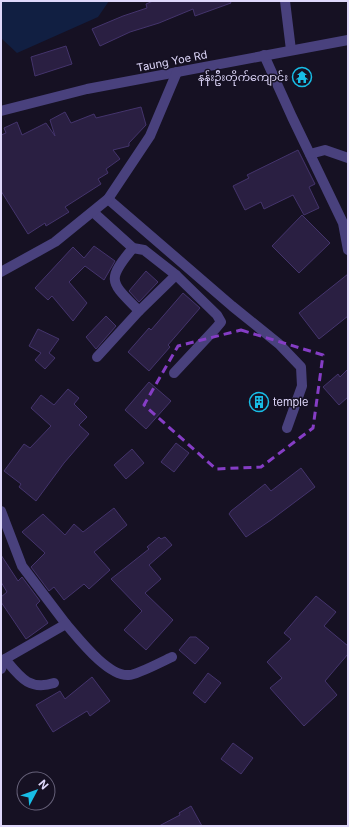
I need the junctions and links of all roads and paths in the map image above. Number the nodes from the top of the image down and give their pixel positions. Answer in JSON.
{"nodes":[{"id":1,"x":285,"y":1,"type":"edge"},
{"id":2,"x":348,"y":40,"type":"edge"},
{"id":3,"x":291,"y":50,"type":"junction"},
{"id":4,"x":264,"y":56,"type":"junction"},
{"id":5,"x":177,"y":72,"type":"junction"},
{"id":6,"x":1,"y":111,"type":"edge"},
{"id":7,"x":310,"y":154,"type":"junction"},
{"id":8,"x":348,"y":158,"type":"edge"},
{"id":9,"x":108,"y":199,"type":"junction"},
{"id":10,"x":93,"y":212,"type":"junction"},
{"id":11,"x":346,"y":223,"type":"edge"},
{"id":12,"x":132,"y":248,"type":"junction"},
{"id":13,"x":348,"y":250,"type":"edge"},
{"id":14,"x":1,"y":272,"type":"edge"},
{"id":15,"x":176,"y":275,"type":"junction"},
{"id":16,"x":139,"y":311,"type":"junction"},
{"id":17,"x":97,"y":357,"type":"dead end"},
{"id":18,"x":174,"y":373,"type":"dead end"},
{"id":19,"x":287,"y":428,"type":"dead end"},
{"id":20,"x":1,"y":511,"type":"edge"},
{"id":21,"x":66,"y":624,"type":"junction"},
{"id":22,"x":172,"y":657,"type":"dead end"},
{"id":23,"x":5,"y":659,"type":"junction"},
{"id":24,"x":1,"y":670,"type":"edge"},
{"id":25,"x":54,"y":684,"type":"dead end"}],
"edges":[{"from":1,"to":3,"type":"street"},
{"from":2,"to":3,"type":"street","name":"Taung Yoe Rd"},
{"from":3,"to":4,"type":"street","name":"Taung Yoe Rd"},
{"from":4,"to":5,"type":"street","name":"Taung Yoe Rd"},
{"from":4,"to":7,"type":"street"},
{"from":5,"to":6,"type":"street","name":"Taung Yoe Rd"},
{"from":5,"to":9,"type":"street"},
{"from":7,"to":8,"type":"street"},
{"from":7,"to":11,"type":"street"},
{"from":9,"to":10,"type":"street"},
{"from":9,"to":19,"type":"street"},
{"from":10,"to":12,"type":"street"},
{"from":10,"to":14,"type":"street"},
{"from":11,"to":13,"type":"street"},
{"from":12,"to":15,"type":"street"},
{"from":12,"to":16,"type":"street"},
{"from":15,"to":16,"type":"street"},
{"from":15,"to":18,"type":"street"},
{"from":16,"to":17,"type":"street"},
{"from":20,"to":21,"type":"street"},
{"from":21,"to":22,"type":"street"},
{"from":21,"to":23,"type":"street"},
{"from":23,"to":24,"type":"street"},
{"from":23,"to":25,"type":"street"}]}
